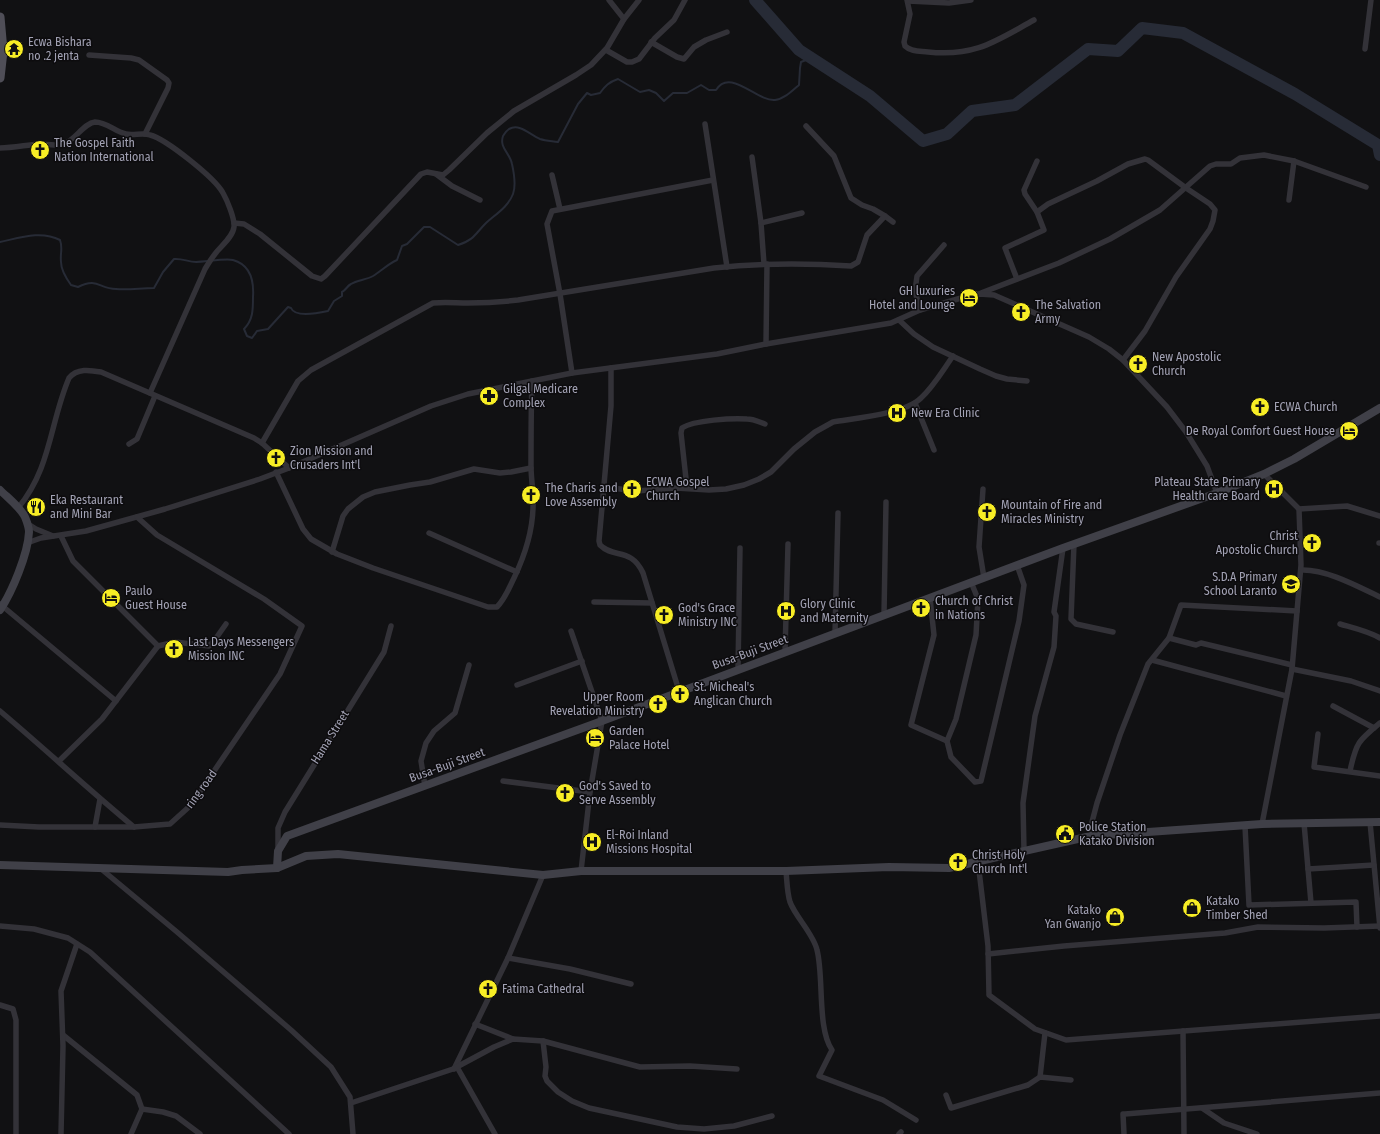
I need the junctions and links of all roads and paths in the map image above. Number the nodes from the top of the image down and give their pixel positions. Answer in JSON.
{"nodes":[{"id":1,"x":609,"y":0,"type":"edge"},
{"id":2,"x":639,"y":0,"type":"edge"},
{"id":3,"x":685,"y":0,"type":"edge"},
{"id":4,"x":971,"y":0,"type":"edge"},
{"id":5,"x":1371,"y":0,"type":"edge"},
{"id":6,"x":907,"y":1,"type":"edge"},
{"id":7,"x":0,"y":17,"type":"edge"},
{"id":8,"x":624,"y":19,"type":"junction"},
{"id":9,"x":1034,"y":20,"type":"dead end"},
{"id":10,"x":727,"y":32,"type":"dead end"},
{"id":11,"x":652,"y":42,"type":"junction"},
{"id":12,"x":1364,"y":49,"type":"dead end"},
{"id":13,"x":606,"y":50,"type":"junction"},
{"id":14,"x":89,"y":55,"type":"dead end"},
{"id":15,"x":0,"y":78,"type":"edge"},
{"id":16,"x":704,"y":124,"type":"dead end"},
{"id":17,"x":806,"y":126,"type":"dead end"},
{"id":18,"x":144,"y":134,"type":"junction"},
{"id":19,"x":0,"y":148,"type":"edge"},
{"id":20,"x":752,"y":157,"type":"dead end"},
{"id":21,"x":1037,"y":161,"type":"dead end"},
{"id":22,"x":1294,"y":161,"type":"junction"},
{"id":23,"x":436,"y":174,"type":"junction"},
{"id":24,"x":552,"y":175,"type":"dead end"},
{"id":25,"x":712,"y":180,"type":"junction"},
{"id":26,"x":1186,"y":188,"type":"junction"},
{"id":27,"x":1366,"y":188,"type":"dead end"},
{"id":28,"x":480,"y":200,"type":"dead end"},
{"id":29,"x":1289,"y":200,"type":"dead end"},
{"id":30,"x":560,"y":209,"type":"junction"},
{"id":31,"x":1038,"y":212,"type":"junction"},
{"id":32,"x":802,"y":214,"type":"dead end"},
{"id":33,"x":884,"y":216,"type":"junction"},
{"id":34,"x":894,"y":222,"type":"dead end"},
{"id":35,"x":234,"y":223,"type":"junction"},
{"id":36,"x":761,"y":223,"type":"junction"},
{"id":37,"x":944,"y":246,"type":"dead end"},
{"id":38,"x":765,"y":264,"type":"junction"},
{"id":39,"x":727,"y":267,"type":"junction"},
{"id":40,"x":1017,"y":279,"type":"junction"},
{"id":41,"x":560,"y":294,"type":"junction"},
{"id":42,"x":979,"y":294,"type":"junction"},
{"id":43,"x":920,"y":310,"type":"junction"},
{"id":44,"x":899,"y":320,"type":"junction"},
{"id":45,"x":766,"y":344,"type":"junction"},
{"id":46,"x":953,"y":356,"type":"junction"},
{"id":47,"x":1123,"y":360,"type":"junction"},
{"id":48,"x":611,"y":368,"type":"junction"},
{"id":49,"x":572,"y":373,"type":"junction"},
{"id":50,"x":532,"y":381,"type":"junction"},
{"id":51,"x":1027,"y":381,"type":"dead end"},
{"id":52,"x":152,"y":394,"type":"junction"},
{"id":53,"x":915,"y":403,"type":"junction"},
{"id":54,"x":1380,"y":408,"type":"edge"},
{"id":55,"x":765,"y":424,"type":"dead end"},
{"id":56,"x":262,"y":443,"type":"junction"},
{"id":57,"x":129,"y":444,"type":"dead end"},
{"id":58,"x":934,"y":450,"type":"dead end"},
{"id":59,"x":289,"y":468,"type":"junction"},
{"id":60,"x":530,"y":468,"type":"junction"},
{"id":61,"x":276,"y":472,"type":"junction"},
{"id":62,"x":1264,"y":474,"type":"junction"},
{"id":63,"x":604,"y":487,"type":"junction"},
{"id":64,"x":687,"y":488,"type":"junction"},
{"id":65,"x":983,"y":489,"type":"dead end"},
{"id":66,"x":0,"y":490,"type":"edge"},
{"id":67,"x":1217,"y":493,"type":"junction"},
{"id":68,"x":886,"y":502,"type":"dead end"},
{"id":69,"x":18,"y":508,"type":"junction"},
{"id":70,"x":1299,"y":509,"type":"junction"},
{"id":71,"x":838,"y":513,"type":"dead end"},
{"id":72,"x":1380,"y":516,"type":"edge"},
{"id":73,"x":136,"y":517,"type":"junction"},
{"id":74,"x":28,"y":524,"type":"junction"},
{"id":75,"x":429,"y":534,"type":"dead end"},
{"id":76,"x":58,"y":536,"type":"junction"},
{"id":77,"x":27,"y":543,"type":"junction"},
{"id":78,"x":788,"y":544,"type":"dead end"},
{"id":79,"x":1074,"y":544,"type":"junction"},
{"id":80,"x":740,"y":548,"type":"dead end"},
{"id":81,"x":1063,"y":548,"type":"junction"},
{"id":82,"x":332,"y":552,"type":"junction"},
{"id":83,"x":1017,"y":565,"type":"junction"},
{"id":84,"x":1300,"y":570,"type":"junction"},
{"id":85,"x":517,"y":572,"type":"junction"},
{"id":86,"x":984,"y":578,"type":"junction"},
{"id":87,"x":971,"y":582,"type":"junction"},
{"id":88,"x":1380,"y":597,"type":"edge"},
{"id":89,"x":930,"y":598,"type":"junction"},
{"id":90,"x":594,"y":602,"type":"dead end"},
{"id":91,"x":652,"y":603,"type":"junction"},
{"id":92,"x":1,"y":607,"type":"edge"},
{"id":93,"x":1297,"y":611,"type":"junction"},
{"id":94,"x":884,"y":615,"type":"junction"},
{"id":95,"x":226,"y":624,"type":"dead end"},
{"id":96,"x":1340,"y":624,"type":"dead end"},
{"id":97,"x":391,"y":626,"type":"dead end"},
{"id":98,"x":572,"y":631,"type":"dead end"},
{"id":99,"x":1113,"y":632,"type":"dead end"},
{"id":100,"x":835,"y":633,"type":"junction"},
{"id":101,"x":1169,"y":638,"type":"junction"},
{"id":102,"x":1380,"y":638,"type":"edge"},
{"id":103,"x":158,"y":646,"type":"junction"},
{"id":104,"x":785,"y":652,"type":"junction"},
{"id":105,"x":1152,"y":660,"type":"junction"},
{"id":106,"x":582,"y":661,"type":"junction"},
{"id":107,"x":469,"y":665,"type":"dead end"},
{"id":108,"x":1292,"y":667,"type":"junction"},
{"id":109,"x":738,"y":669,"type":"junction"},
{"id":110,"x":517,"y":685,"type":"dead end"},
{"id":111,"x":679,"y":691,"type":"junction"},
{"id":112,"x":1380,"y":691,"type":"edge"},
{"id":113,"x":1286,"y":696,"type":"junction"},
{"id":114,"x":116,"y":701,"type":"junction"},
{"id":115,"x":1333,"y":706,"type":"dead end"},
{"id":116,"x":0,"y":711,"type":"edge"},
{"id":117,"x":602,"y":721,"type":"junction"},
{"id":118,"x":1380,"y":723,"type":"edge"},
{"id":119,"x":1374,"y":728,"type":"junction"},
{"id":120,"x":1318,"y":734,"type":"dead end"},
{"id":121,"x":948,"y":741,"type":"junction"},
{"id":122,"x":59,"y":761,"type":"junction"},
{"id":123,"x":1350,"y":771,"type":"junction"},
{"id":124,"x":1380,"y":776,"type":"edge"},
{"id":125,"x":503,"y":781,"type":"dead end"},
{"id":126,"x":426,"y":786,"type":"junction"},
{"id":127,"x":590,"y":792,"type":"junction"},
{"id":128,"x":100,"y":799,"type":"junction"},
{"id":129,"x":1370,"y":822,"type":"junction"},
{"id":130,"x":1380,"y":822,"type":"edge"},
{"id":131,"x":1304,"y":823,"type":"junction"},
{"id":132,"x":1262,"y":824,"type":"junction"},
{"id":133,"x":0,"y":825,"type":"edge"},
{"id":134,"x":1245,"y":826,"type":"junction"},
{"id":135,"x":95,"y":827,"type":"junction"},
{"id":136,"x":134,"y":827,"type":"junction"},
{"id":137,"x":1091,"y":836,"type":"junction"},
{"id":138,"x":278,"y":851,"type":"junction"},
{"id":139,"x":1024,"y":851,"type":"junction"},
{"id":140,"x":978,"y":862,"type":"junction"},
{"id":141,"x":0,"y":865,"type":"edge"},
{"id":142,"x":1374,"y":865,"type":"junction"},
{"id":143,"x":100,"y":868,"type":"junction"},
{"id":144,"x":277,"y":868,"type":"junction"},
{"id":145,"x":1308,"y":869,"type":"junction"},
{"id":146,"x":581,"y":871,"type":"junction"},
{"id":147,"x":786,"y":871,"type":"junction"},
{"id":148,"x":543,"y":875,"type":"junction"},
{"id":149,"x":1311,"y":903,"type":"junction"},
{"id":150,"x":0,"y":926,"type":"edge"},
{"id":151,"x":1357,"y":927,"type":"junction"},
{"id":152,"x":1380,"y":927,"type":"edge"},
{"id":153,"x":77,"y":944,"type":"junction"},
{"id":154,"x":988,"y":954,"type":"junction"},
{"id":155,"x":508,"y":958,"type":"junction"},
{"id":156,"x":631,"y":984,"type":"dead end"},
{"id":157,"x":0,"y":1005,"type":"edge"},
{"id":158,"x":1380,"y":1016,"type":"edge"},
{"id":159,"x":475,"y":1024,"type":"junction"},
{"id":160,"x":1183,"y":1031,"type":"junction"},
{"id":161,"x":1045,"y":1033,"type":"junction"},
{"id":162,"x":63,"y":1035,"type":"junction"},
{"id":163,"x":513,"y":1039,"type":"junction"},
{"id":164,"x":542,"y":1041,"type":"junction"},
{"id":165,"x":455,"y":1068,"type":"junction"},
{"id":166,"x":737,"y":1069,"type":"dead end"},
{"id":167,"x":1040,"y":1077,"type":"junction"},
{"id":168,"x":1071,"y":1080,"type":"dead end"},
{"id":169,"x":1380,"y":1093,"type":"edge"},
{"id":170,"x":946,"y":1095,"type":"dead end"},
{"id":171,"x":351,"y":1102,"type":"junction"},
{"id":172,"x":1202,"y":1108,"type":"junction"},
{"id":173,"x":142,"y":1109,"type":"junction"},
{"id":174,"x":1184,"y":1109,"type":"junction"},
{"id":175,"x":772,"y":1116,"type":"dead end"},
{"id":176,"x":916,"y":1120,"type":"dead end"},
{"id":177,"x":16,"y":1134,"type":"edge"},
{"id":178,"x":62,"y":1134,"type":"edge"},
{"id":179,"x":131,"y":1134,"type":"edge"},
{"id":180,"x":200,"y":1134,"type":"edge"},
{"id":181,"x":289,"y":1134,"type":"edge"},
{"id":182,"x":353,"y":1134,"type":"edge"},
{"id":183,"x":495,"y":1134,"type":"edge"},
{"id":184,"x":1124,"y":1134,"type":"edge"},
{"id":185,"x":1184,"y":1134,"type":"edge"},
{"id":186,"x":1256,"y":1134,"type":"edge"}],
"edges":[{"from":1,"to":8,"type":"street"},
{"from":2,"to":8,"type":"street"},
{"from":3,"to":11,"type":"street"},
{"from":4,"to":6,"type":"street"},
{"from":5,"to":12,"type":"street"},
{"from":6,"to":9,"type":"street"},
{"from":7,"to":15,"type":"main road"},
{"from":8,"to":13,"type":"street"},
{"from":10,"to":11,"type":"street"},
{"from":11,"to":13,"type":"street"},
{"from":13,"to":23,"type":"street"},
{"from":14,"to":18,"type":"street"},
{"from":16,"to":25,"type":"street"},
{"from":17,"to":33,"type":"street"},
{"from":18,"to":19,"type":"street"},
{"from":18,"to":35,"type":"street"},
{"from":20,"to":36,"type":"street"},
{"from":21,"to":31,"type":"street"},
{"from":22,"to":26,"type":"street"},
{"from":22,"to":27,"type":"street"},
{"from":22,"to":29,"type":"street"},
{"from":23,"to":28,"type":"street"},
{"from":23,"to":35,"type":"street"},
{"from":24,"to":30,"type":"street"},
{"from":25,"to":30,"type":"street"},
{"from":25,"to":39,"type":"street"},
{"from":26,"to":31,"type":"street"},
{"from":26,"to":40,"type":"street"},
{"from":26,"to":47,"type":"street"},
{"from":30,"to":41,"type":"street"},
{"from":31,"to":40,"type":"street"},
{"from":32,"to":36,"type":"street"},
{"from":33,"to":34,"type":"street"},
{"from":33,"to":38,"type":"street"},
{"from":35,"to":52,"type":"street"},
{"from":36,"to":38,"type":"street"},
{"from":37,"to":43,"type":"street"},
{"from":38,"to":39,"type":"street"},
{"from":38,"to":45,"type":"street"},
{"from":39,"to":41,"type":"street"},
{"from":40,"to":42,"type":"street"},
{"from":41,"to":49,"type":"street"},
{"from":41,"to":56,"type":"street"},
{"from":42,"to":43,"type":"street"},
{"from":42,"to":47,"type":"street"},
{"from":43,"to":44,"type":"street"},
{"from":44,"to":45,"type":"street"},
{"from":44,"to":46,"type":"street"},
{"from":45,"to":48,"type":"street"},
{"from":46,"to":51,"type":"street"},
{"from":46,"to":53,"type":"street"},
{"from":47,"to":67,"type":"street"},
{"from":48,"to":49,"type":"street"},
{"from":48,"to":63,"type":"street"},
{"from":49,"to":50,"type":"street"},
{"from":50,"to":59,"type":"street"},
{"from":50,"to":60,"type":"street"},
{"from":52,"to":56,"type":"street"},
{"from":52,"to":57,"type":"street"},
{"from":52,"to":69,"type":"street"},
{"from":53,"to":58,"type":"street"},
{"from":53,"to":64,"type":"street"},
{"from":54,"to":62,"type":"street","name":"Busa-Buji Street"},
{"from":55,"to":64,"type":"street"},
{"from":56,"to":59,"type":"street"},
{"from":59,"to":61,"type":"street"},
{"from":60,"to":82,"type":"street"},
{"from":60,"to":85,"type":"street"},
{"from":61,"to":73,"type":"street"},
{"from":61,"to":82,"type":"street"},
{"from":62,"to":67,"type":"street","name":"Busa-Buji Street"},
{"from":62,"to":70,"type":"street"},
{"from":63,"to":64,"type":"street"},
{"from":63,"to":91,"type":"street"},
{"from":65,"to":86,"type":"street"},
{"from":66,"to":69,"type":"street"},
{"from":67,"to":79,"type":"street","name":"Busa-Buji Street"},
{"from":68,"to":94,"type":"street"},
{"from":69,"to":74,"type":"street"},
{"from":70,"to":72,"type":"street"},
{"from":70,"to":84,"type":"street"},
{"from":71,"to":100,"type":"street"},
{"from":73,"to":76,"type":"street"},
{"from":73,"to":136,"type":"street","name":"ring road"},
{"from":74,"to":76,"type":"street"},
{"from":74,"to":77,"type":"street"},
{"from":75,"to":85,"type":"street"},
{"from":76,"to":77,"type":"street"},
{"from":76,"to":103,"type":"street"},
{"from":77,"to":92,"type":"street"},
{"from":78,"to":104,"type":"street"},
{"from":79,"to":81,"type":"street","name":"Busa-Buji Street"},
{"from":79,"to":99,"type":"street"},
{"from":80,"to":109,"type":"street"},
{"from":81,"to":83,"type":"street","name":"Busa-Buji Street"},
{"from":81,"to":139,"type":"street"},
{"from":82,"to":85,"type":"street"},
{"from":83,"to":86,"type":"street","name":"Busa-Buji Street"},
{"from":83,"to":121,"type":"street"},
{"from":84,"to":88,"type":"street"},
{"from":84,"to":93,"type":"street"},
{"from":86,"to":87,"type":"street","name":"Busa-Buji Street"},
{"from":87,"to":89,"type":"street","name":"Busa-Buji Street"},
{"from":87,"to":121,"type":"street"},
{"from":89,"to":94,"type":"street","name":"Busa-Buji Street"},
{"from":89,"to":121,"type":"street"},
{"from":90,"to":91,"type":"street"},
{"from":91,"to":111,"type":"street"},
{"from":92,"to":114,"type":"street"},
{"from":93,"to":101,"type":"street"},
{"from":93,"to":108,"type":"street"},
{"from":94,"to":100,"type":"street","name":"Busa-Buji Street"},
{"from":95,"to":103,"type":"street"},
{"from":96,"to":102,"type":"street"},
{"from":97,"to":138,"type":"street","name":"Hama Street"},
{"from":98,"to":106,"type":"street"},
{"from":100,"to":104,"type":"street","name":"Busa-Buji Street"},
{"from":101,"to":105,"type":"street"},
{"from":101,"to":108,"type":"street"},
{"from":103,"to":114,"type":"street"},
{"from":104,"to":109,"type":"street","name":"Busa-Buji Street"},
{"from":105,"to":113,"type":"street"},
{"from":105,"to":137,"type":"street"},
{"from":106,"to":110,"type":"street"},
{"from":106,"to":117,"type":"street"},
{"from":107,"to":126,"type":"street"},
{"from":108,"to":112,"type":"street"},
{"from":108,"to":113,"type":"street"},
{"from":109,"to":111,"type":"street","name":"Busa-Buji Street"},
{"from":111,"to":117,"type":"street","name":"Busa-Buji Street"},
{"from":113,"to":132,"type":"street"},
{"from":114,"to":122,"type":"street"},
{"from":115,"to":119,"type":"street"},
{"from":116,"to":122,"type":"street"},
{"from":117,"to":126,"type":"street","name":"Busa-Buji Street"},
{"from":117,"to":127,"type":"street"},
{"from":118,"to":119,"type":"street"},
{"from":119,"to":123,"type":"street"},
{"from":120,"to":123,"type":"street"},
{"from":122,"to":128,"type":"street"},
{"from":123,"to":124,"type":"street"},
{"from":125,"to":127,"type":"street"},
{"from":126,"to":138,"type":"street","name":"Busa-Buji Street"},
{"from":127,"to":146,"type":"street"},
{"from":128,"to":135,"type":"street"},
{"from":128,"to":136,"type":"street"},
{"from":129,"to":130,"type":"street"},
{"from":129,"to":131,"type":"street"},
{"from":129,"to":142,"type":"street"},
{"from":131,"to":132,"type":"street"},
{"from":131,"to":145,"type":"street"},
{"from":132,"to":134,"type":"street"},
{"from":133,"to":135,"type":"street","name":"ring road"},
{"from":134,"to":137,"type":"street"},
{"from":134,"to":149,"type":"street"},
{"from":135,"to":136,"type":"street","name":"ring road"},
{"from":137,"to":139,"type":"street"},
{"from":138,"to":144,"type":"street"},
{"from":139,"to":140,"type":"street"},
{"from":140,"to":147,"type":"street"},
{"from":140,"to":154,"type":"street"},
{"from":141,"to":143,"type":"street"},
{"from":142,"to":145,"type":"street"},
{"from":142,"to":152,"type":"street"},
{"from":143,"to":144,"type":"street"},
{"from":143,"to":171,"type":"street"},
{"from":144,"to":148,"type":"street"},
{"from":145,"to":149,"type":"street"},
{"from":146,"to":147,"type":"street"},
{"from":146,"to":148,"type":"street"},
{"from":147,"to":176,"type":"street"},
{"from":148,"to":155,"type":"street"},
{"from":149,"to":151,"type":"street"},
{"from":150,"to":153,"type":"street"},
{"from":151,"to":152,"type":"street"},
{"from":151,"to":154,"type":"street"},
{"from":153,"to":162,"type":"street"},
{"from":153,"to":181,"type":"street"},
{"from":154,"to":161,"type":"street"},
{"from":155,"to":156,"type":"street"},
{"from":155,"to":159,"type":"street"},
{"from":157,"to":177,"type":"street"},
{"from":158,"to":160,"type":"street"},
{"from":159,"to":163,"type":"street"},
{"from":159,"to":165,"type":"street"},
{"from":160,"to":161,"type":"street"},
{"from":160,"to":174,"type":"street"},
{"from":161,"to":167,"type":"street"},
{"from":162,"to":173,"type":"street"},
{"from":162,"to":178,"type":"street"},
{"from":163,"to":164,"type":"street"},
{"from":163,"to":165,"type":"street"},
{"from":164,"to":166,"type":"street"},
{"from":164,"to":175,"type":"street"},
{"from":165,"to":171,"type":"street"},
{"from":165,"to":183,"type":"street"},
{"from":167,"to":168,"type":"street"},
{"from":167,"to":170,"type":"street"},
{"from":169,"to":172,"type":"street"},
{"from":171,"to":182,"type":"street"},
{"from":172,"to":174,"type":"street"},
{"from":172,"to":186,"type":"street"},
{"from":173,"to":179,"type":"street"},
{"from":173,"to":180,"type":"street"},
{"from":174,"to":184,"type":"street"},
{"from":174,"to":185,"type":"street"}]}
